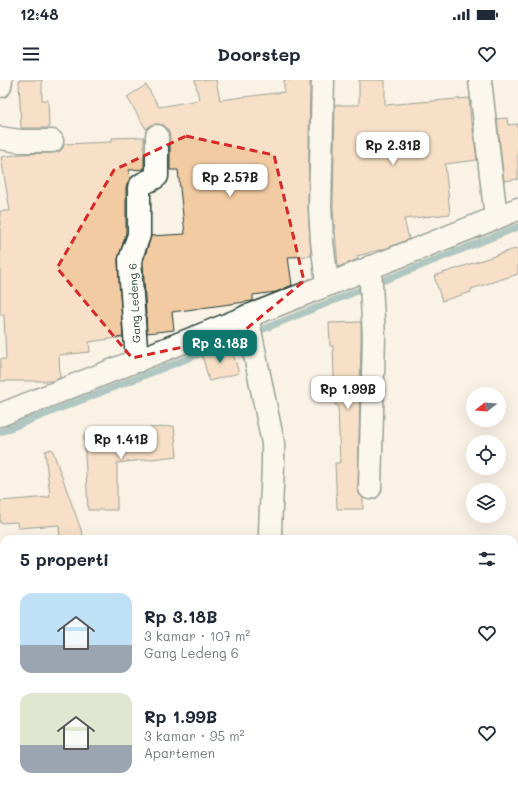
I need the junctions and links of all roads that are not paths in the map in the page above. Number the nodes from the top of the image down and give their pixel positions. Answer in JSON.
{"nodes":[{"id":1,"x":1,"y":80,"type":"edge"},
{"id":2,"x":323,"y":80,"type":"edge"},
{"id":3,"x":480,"y":80,"type":"edge"},
{"id":4,"x":0,"y":86,"type":"edge"},
{"id":5,"x":158,"y":136,"type":"dead end"},
{"id":6,"x":0,"y":138,"type":"edge"},
{"id":7,"x":52,"y":141,"type":"dead end"},
{"id":8,"x":518,"y":208,"type":"edge"},
{"id":9,"x":496,"y":218,"type":"junction"},
{"id":10,"x":370,"y":267,"type":"junction"},
{"id":11,"x":327,"y":284,"type":"junction"},
{"id":12,"x":247,"y":316,"type":"junction"},
{"id":13,"x":137,"y":361,"type":"junction"},
{"id":14,"x":0,"y":415,"type":"edge"},
{"id":15,"x":370,"y":488,"type":"dead end"},
{"id":16,"x":270,"y":535,"type":"edge"}],
"edges":[{"from":1,"to":4,"type":"street"},
{"from":2,"to":11,"type":"street"},
{"from":3,"to":9,"type":"street"},
{"from":5,"to":13,"type":"street","name":"Gang Ledeng 6"},
{"from":6,"to":7,"type":"street"},
{"from":8,"to":9,"type":"street"},
{"from":9,"to":10,"type":"street"},
{"from":10,"to":11,"type":"street"},
{"from":10,"to":15,"type":"street"},
{"from":11,"to":12,"type":"street"},
{"from":12,"to":13,"type":"street"},
{"from":12,"to":16,"type":"street"},
{"from":13,"to":14,"type":"street"}]}
